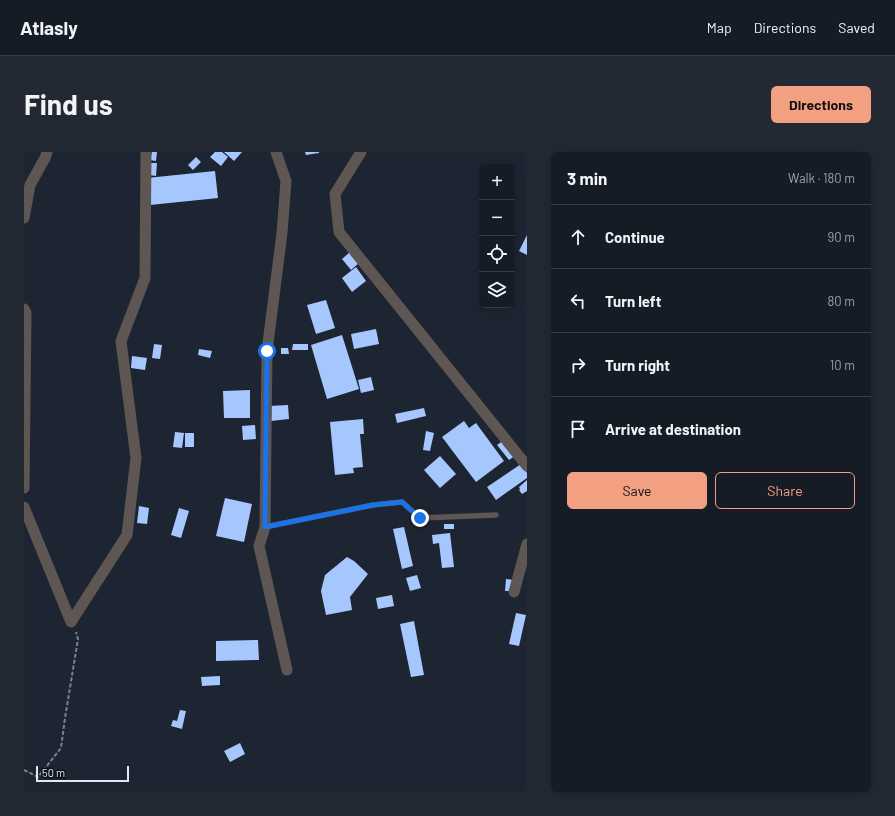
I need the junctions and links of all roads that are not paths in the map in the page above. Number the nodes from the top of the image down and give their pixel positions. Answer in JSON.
{"nodes":[{"id":1,"x":47,"y":152,"type":"edge"},
{"id":2,"x":146,"y":152,"type":"edge"},
{"id":3,"x":276,"y":152,"type":"edge"},
{"id":4,"x":361,"y":152,"type":"edge"},
{"id":5,"x":24,"y":218,"type":"edge"},
{"id":6,"x":24,"y":308,"type":"edge"},
{"id":7,"x":527,"y":466,"type":"edge"},
{"id":8,"x":24,"y":488,"type":"edge"},
{"id":9,"x":24,"y":507,"type":"edge"},
{"id":10,"x":496,"y":515,"type":"dead end"},
{"id":11,"x":265,"y":527,"type":"junction"},
{"id":12,"x":527,"y":544,"type":"edge"},
{"id":13,"x":514,"y":592,"type":"dead end"},
{"id":14,"x":287,"y":670,"type":"dead end"}],
"edges":[{"from":1,"to":5,"type":"street"},
{"from":2,"to":9,"type":"street"},
{"from":3,"to":11,"type":"street"},
{"from":4,"to":7,"type":"street"},
{"from":6,"to":8,"type":"street"},
{"from":10,"to":11,"type":"lane"},
{"from":11,"to":14,"type":"street"},
{"from":12,"to":13,"type":"street"}]}
